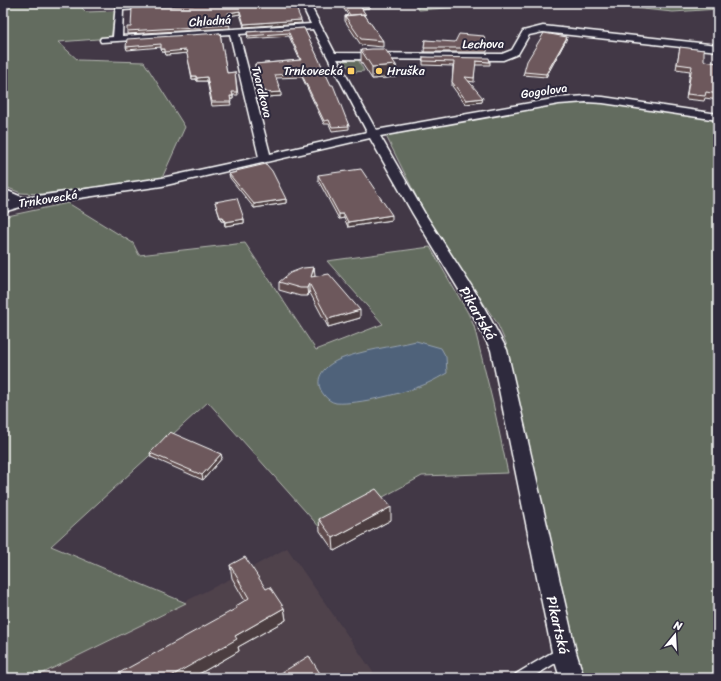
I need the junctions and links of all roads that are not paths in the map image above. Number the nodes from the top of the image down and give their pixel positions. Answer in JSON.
{"nodes":[{"id":1,"x":200,"y":3,"type":"edge"},
{"id":2,"x":305,"y":3,"type":"edge"},
{"id":3,"x":120,"y":6,"type":"edge"},
{"id":4,"x":317,"y":26,"type":"junction"},
{"id":5,"x":234,"y":32,"type":"junction"},
{"id":6,"x":117,"y":39,"type":"junction"},
{"id":7,"x":104,"y":40,"type":"dead end"},
{"id":8,"x":718,"y":48,"type":"edge"},
{"id":9,"x":331,"y":56,"type":"junction"},
{"id":10,"x":718,"y":117,"type":"edge"},
{"id":11,"x":374,"y":134,"type":"junction"},
{"id":12,"x":265,"y":159,"type":"junction"},
{"id":13,"x":3,"y":193,"type":"edge"},
{"id":14,"x":22,"y":202,"type":"junction"},
{"id":15,"x":3,"y":208,"type":"edge"},
{"id":16,"x":564,"y":652,"type":"junction"},
{"id":17,"x":520,"y":678,"type":"edge"},
{"id":18,"x":572,"y":678,"type":"edge"}],
"edges":[{"from":1,"to":3,"type":"street"},
{"from":2,"to":4,"type":"street","name":"Pikartská"},
{"from":3,"to":6,"type":"street"},
{"from":4,"to":5,"type":"street","name":"Chladná"},
{"from":4,"to":9,"type":"street","name":"Pikartská"},
{"from":5,"to":6,"type":"street","name":"Chladná"},
{"from":5,"to":12,"type":"street","name":"Tvardkova"},
{"from":6,"to":7,"type":"street","name":"Chladná"},
{"from":8,"to":9,"type":"street","name":"Lechova"},
{"from":9,"to":11,"type":"street","name":"Pikartská"},
{"from":10,"to":11,"type":"street","name":"Gogolova"},
{"from":11,"to":12,"type":"street","name":"Trnkovecká"},
{"from":11,"to":16,"type":"street","name":"Pikartská"},
{"from":12,"to":14,"type":"street","name":"Trnkovecká"},
{"from":13,"to":14,"type":"street"},
{"from":14,"to":15,"type":"street","name":"Trnkovecká"},
{"from":16,"to":17,"type":"lane"},
{"from":16,"to":18,"type":"street","name":"Pikartská"}]}
